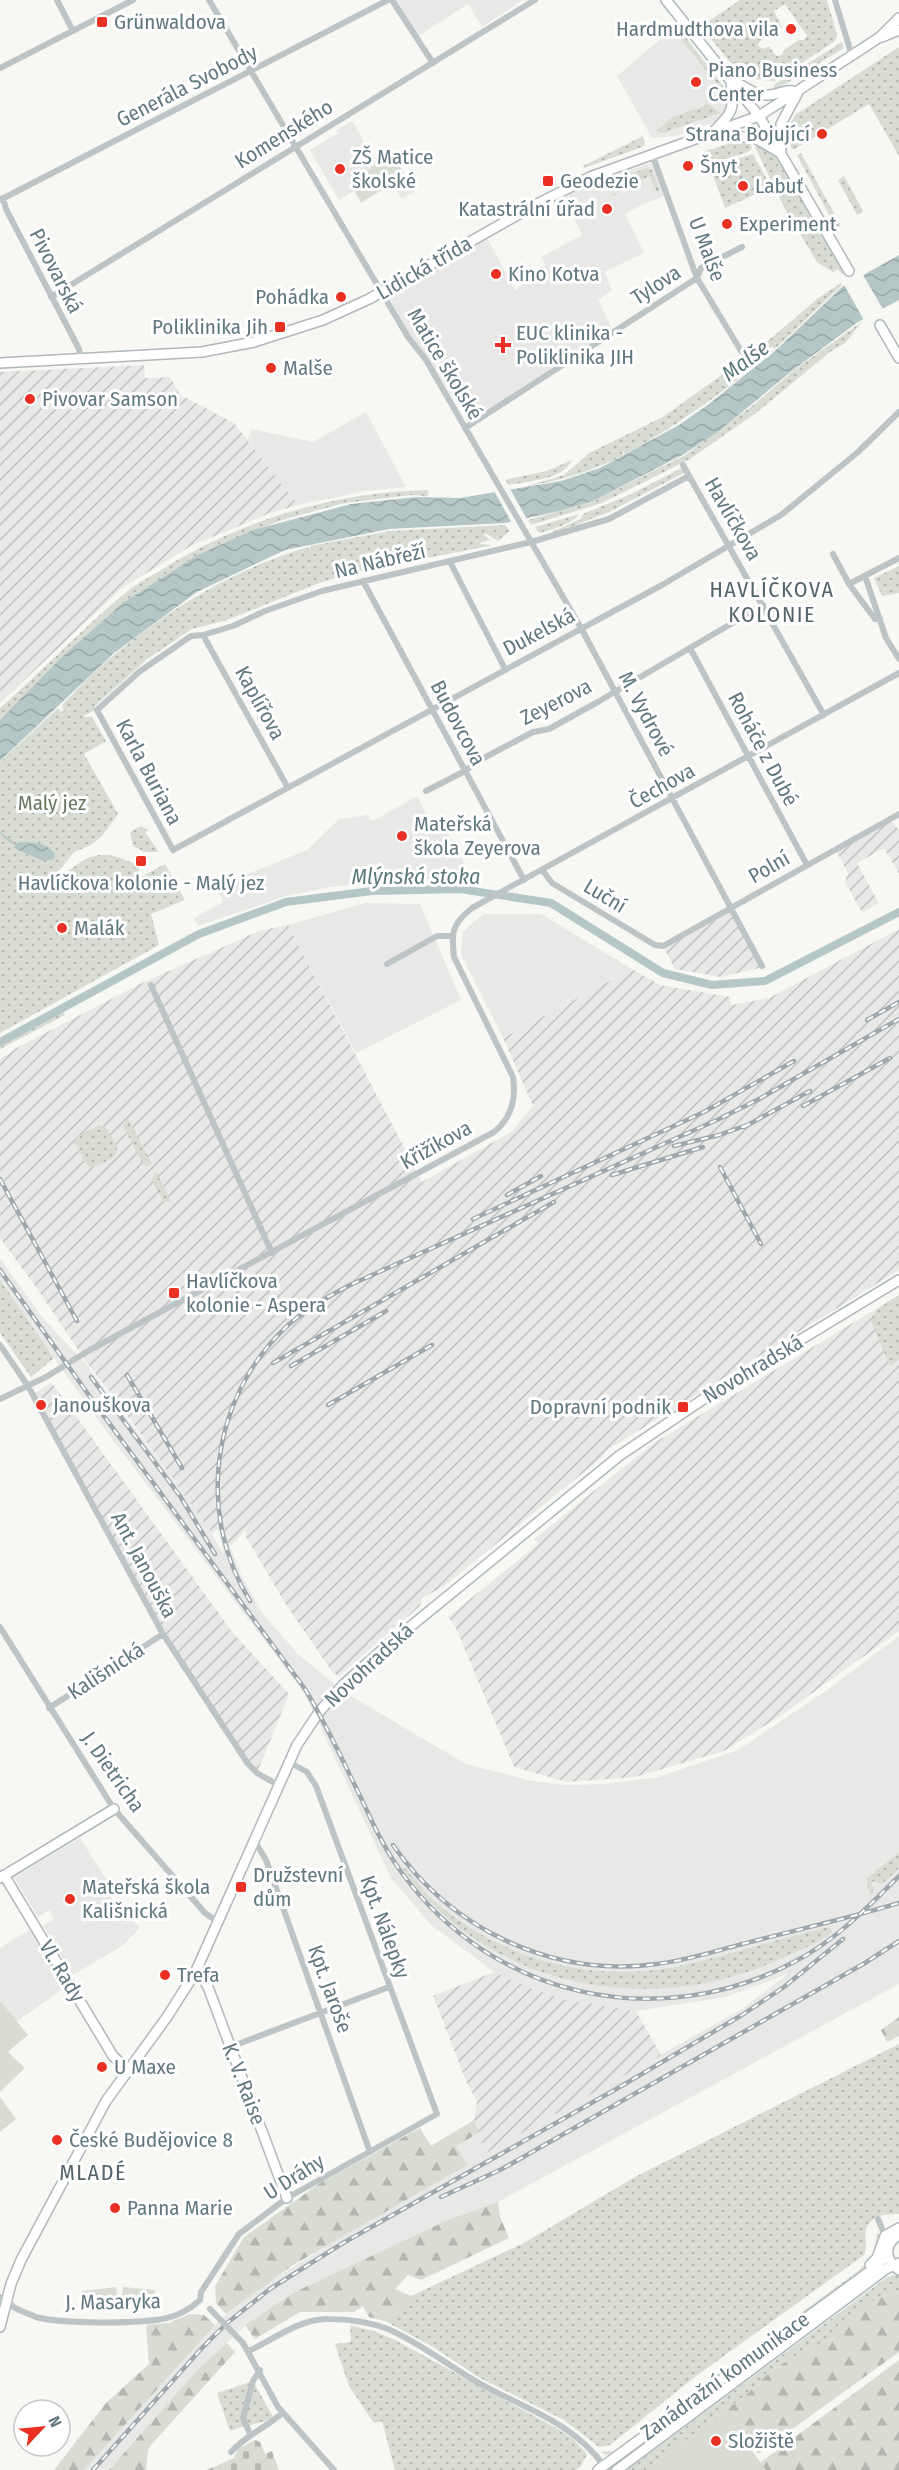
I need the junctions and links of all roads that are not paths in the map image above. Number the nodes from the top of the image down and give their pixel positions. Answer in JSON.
{"nodes":[{"id":1,"x":57,"y":0,"type":"edge"},
{"id":2,"x":133,"y":0,"type":"edge"},
{"id":3,"x":209,"y":0,"type":"edge"},
{"id":4,"x":390,"y":0,"type":"edge"},
{"id":5,"x":535,"y":0,"type":"edge"},
{"id":6,"x":666,"y":0,"type":"edge"},
{"id":7,"x":835,"y":0,"type":"edge"},
{"id":8,"x":899,"y":18,"type":"edge"},
{"id":9,"x":899,"y":30,"type":"edge"},
{"id":10,"x":73,"y":31,"type":"junction"},
{"id":11,"x":880,"y":37,"type":"junction"},
{"id":12,"x":852,"y":56,"type":"junction"},
{"id":13,"x":433,"y":63,"type":"junction"},
{"id":14,"x":0,"y":68,"type":"edge"},
{"id":15,"x":252,"y":70,"type":"junction"},
{"id":16,"x":731,"y":79,"type":"junction"},
{"id":17,"x":798,"y":92,"type":"junction"},
{"id":18,"x":759,"y":116,"type":"junction"},
{"id":19,"x":711,"y":134,"type":"junction"},
{"id":20,"x":296,"y":146,"type":"junction"},
{"id":21,"x":781,"y":153,"type":"junction"},
{"id":22,"x":652,"y":154,"type":"junction"},
{"id":23,"x":1,"y":199,"type":"edge"},
{"id":24,"x":742,"y":247,"type":"dead end"},
{"id":25,"x":849,"y":271,"type":"dead end"},
{"id":26,"x":697,"y":278,"type":"junction"},
{"id":27,"x":383,"y":291,"type":"junction"},
{"id":28,"x":51,"y":297,"type":"junction"},
{"id":29,"x":880,"y":325,"type":"dead end"},
{"id":30,"x":741,"y":351,"type":"dead end"},
{"id":31,"x":80,"y":358,"type":"junction"},
{"id":32,"x":899,"y":358,"type":"edge"},
{"id":33,"x":0,"y":363,"type":"edge"},
{"id":34,"x":899,"y":412,"type":"edge"},
{"id":35,"x":465,"y":428,"type":"junction"},
{"id":36,"x":683,"y":465,"type":"dead end"},
{"id":37,"x":689,"y":476,"type":"junction"},
{"id":38,"x":498,"y":484,"type":"joint"},
{"id":39,"x":531,"y":542,"type":"junction"},
{"id":40,"x":729,"y":546,"type":"junction"},
{"id":41,"x":833,"y":554,"type":"dead end"},
{"id":42,"x":899,"y":558,"type":"edge"},
{"id":43,"x":450,"y":562,"type":"junction"},
{"id":44,"x":865,"y":576,"type":"junction"},
{"id":45,"x":363,"y":581,"type":"junction"},
{"id":46,"x":849,"y":584,"type":"junction"},
{"id":47,"x":763,"y":605,"type":"junction"},
{"id":48,"x":879,"y":619,"type":"junction"},
{"id":49,"x":580,"y":628,"type":"junction"},
{"id":50,"x":203,"y":635,"type":"junction"},
{"id":51,"x":690,"y":648,"type":"junction"},
{"id":52,"x":899,"y":659,"type":"edge"},
{"id":53,"x":506,"y":669,"type":"junction"},
{"id":54,"x":899,"y":673,"type":"edge"},
{"id":55,"x":615,"y":690,"type":"junction"},
{"id":56,"x":432,"y":709,"type":"junction"},
{"id":57,"x":97,"y":710,"type":"joint"},
{"id":58,"x":824,"y":715,"type":"junction"},
{"id":59,"x":748,"y":758,"type":"junction"},
{"id":60,"x":465,"y":771,"type":"junction"},
{"id":61,"x":288,"y":788,"type":"junction"},
{"id":62,"x":426,"y":791,"type":"dead end"},
{"id":63,"x":672,"y":799,"type":"junction"},
{"id":64,"x":899,"y":814,"type":"edge"},
{"id":65,"x":173,"y":850,"type":"joint"},
{"id":66,"x":807,"y":865,"type":"junction"},
{"id":67,"x":543,"y":871,"type":"junction"},
{"id":68,"x":524,"y":880,"type":"junction"},
{"id":69,"x":731,"y":908,"type":"junction"},
{"id":70,"x":452,"y":936,"type":"junction"},
{"id":71,"x":655,"y":945,"type":"joint"},
{"id":72,"x":387,"y":964,"type":"dead end"},
{"id":73,"x":762,"y":966,"type":"dead end"},
{"id":74,"x":151,"y":984,"type":"dead end"},
{"id":75,"x":272,"y":1253,"type":"junction"},
{"id":76,"x":899,"y":1280,"type":"edge"},
{"id":77,"x":0,"y":1345,"type":"edge"},
{"id":78,"x":28,"y":1386,"type":"junction"},
{"id":79,"x":0,"y":1399,"type":"edge"},
{"id":80,"x":0,"y":1628,"type":"edge"},
{"id":81,"x":163,"y":1634,"type":"junction"},
{"id":82,"x":49,"y":1708,"type":"junction"},
{"id":83,"x":289,"y":1762,"type":"junction"},
{"id":84,"x":278,"y":1785,"type":"junction"},
{"id":85,"x":114,"y":1809,"type":"junction"},
{"id":86,"x":254,"y":1840,"type":"junction"},
{"id":87,"x":1,"y":1874,"type":"edge"},
{"id":88,"x":218,"y":1922,"type":"junction"},
{"id":89,"x":195,"y":1973,"type":"junction"},
{"id":90,"x":389,"y":1987,"type":"junction"},
{"id":91,"x":321,"y":2012,"type":"junction"},
{"id":92,"x":230,"y":2047,"type":"junction"},
{"id":93,"x":128,"y":2070,"type":"junction"},
{"id":94,"x":437,"y":2114,"type":"joint"},
{"id":95,"x":370,"y":2151,"type":"junction"},
{"id":96,"x":287,"y":2198,"type":"junction"},
{"id":97,"x":878,"y":2219,"type":"dead end"},
{"id":98,"x":882,"y":2225,"type":"junction"},
{"id":99,"x":899,"y":2228,"type":"edge"},
{"id":100,"x":899,"y":2235,"type":"edge"},
{"id":101,"x":885,"y":2236,"type":"junction"},
{"id":102,"x":887,"y":2250,"type":"junction"},
{"id":103,"x":897,"y":2267,"type":"edge"},
{"id":104,"x":853,"y":2281,"type":"junction"},
{"id":105,"x":3,"y":2298,"type":"edge"},
{"id":106,"x":200,"y":2300,"type":"junction"},
{"id":107,"x":0,"y":2327,"type":"edge"},
{"id":108,"x":249,"y":2351,"type":"junction"},
{"id":109,"x":260,"y":2370,"type":"junction"},
{"id":110,"x":282,"y":2413,"type":"junction"},
{"id":111,"x":250,"y":2434,"type":"junction"},
{"id":112,"x":231,"y":2452,"type":"dead end"},
{"id":113,"x":601,"y":2468,"type":"edge"},
{"id":114,"x":334,"y":2470,"type":"edge"},
{"id":115,"x":617,"y":2470,"type":"edge"}],
"edges":[{"from":1,"to":10,"type":"street"},
{"from":2,"to":10,"type":"street"},
{"from":3,"to":15,"type":"street","name":"Matice školské"},
{"from":4,"to":13,"type":"street"},
{"from":4,"to":15,"type":"street","name":"Generála Svobody"},
{"from":5,"to":13,"type":"street","name":"Komenského"},
{"from":6,"to":16,"type":"main road"},
{"from":7,"to":12,"type":"street"},
{"from":8,"to":11,"type":"main road","name":"Lidická třída"},
{"from":9,"to":11,"type":"main road","name":"Lidická třída"},
{"from":10,"to":14,"type":"street"},
{"from":11,"to":12,"type":"main road","name":"Lidická třída"},
{"from":12,"to":17,"type":"main road","name":"Lidická třída"},
{"from":13,"to":20,"type":"street","name":"Komenského"},
{"from":15,"to":20,"type":"street","name":"Matice školské"},
{"from":15,"to":23,"type":"street","name":"Generála Svobody"},
{"from":16,"to":17,"type":"main road"},
{"from":16,"to":18,"type":"main road"},
{"from":16,"to":19,"type":"main road"},
{"from":17,"to":18,"type":"main road","name":"Lidická třída"},
{"from":17,"to":21,"type":"main road"},
{"from":18,"to":19,"type":"main road","name":"Lidická třída"},
{"from":18,"to":21,"type":"main road"},
{"from":19,"to":21,"type":"main road"},
{"from":19,"to":22,"type":"main road","name":"Lidická třída"},
{"from":20,"to":27,"type":"street","name":"Matice školské"},
{"from":20,"to":28,"type":"street","name":"Komenského"},
{"from":21,"to":25,"type":"main road"},
{"from":22,"to":26,"type":"street","name":"U Malše"},
{"from":22,"to":27,"type":"main road","name":"Lidická třída"},
{"from":23,"to":28,"type":"street","name":"Pivovarská"},
{"from":24,"to":26,"type":"street","name":"Tylova"},
{"from":26,"to":30,"type":"street","name":"U Malše"},
{"from":26,"to":35,"type":"street","name":"Tylova"},
{"from":27,"to":31,"type":"main road","name":"Lidická třída"},
{"from":27,"to":35,"type":"street","name":"Matice školské"},
{"from":28,"to":31,"type":"street","name":"Pivovarská"},
{"from":29,"to":32,"type":"main road"},
{"from":31,"to":33,"type":"main road","name":"Lidická třída"},
{"from":34,"to":40,"type":"street","name":"Dukelská"},
{"from":35,"to":38,"type":"street","name":"Matice školské"},
{"from":36,"to":37,"type":"street","name":"Havlíčkova"},
{"from":37,"to":39,"type":"street","name":"Na Nábřeží"},
{"from":37,"to":40,"type":"street","name":"Havlíčkova"},
{"from":38,"to":39,"type":"street","name":"M. Vydrové"},
{"from":39,"to":43,"type":"street","name":"Na Nábřeží"},
{"from":39,"to":49,"type":"street","name":"M. Vydrové"},
{"from":40,"to":47,"type":"street","name":"Havlíčkova"},
{"from":40,"to":49,"type":"street","name":"Dukelská"},
{"from":41,"to":46,"type":"street"},
{"from":42,"to":44,"type":"street"},
{"from":43,"to":45,"type":"street","name":"Na Nábřeží"},
{"from":43,"to":53,"type":"street"},
{"from":44,"to":46,"type":"street"},
{"from":44,"to":48,"type":"street"},
{"from":45,"to":50,"type":"street","name":"Na Nábřeží"},
{"from":45,"to":56,"type":"street","name":"Budovcova"},
{"from":46,"to":48,"type":"street"},
{"from":47,"to":51,"type":"street","name":"Zeyerova"},
{"from":47,"to":58,"type":"street","name":"Havlíčkova"},
{"from":48,"to":52,"type":"street"},
{"from":49,"to":53,"type":"street","name":"Dukelská"},
{"from":49,"to":55,"type":"street","name":"M. Vydrové"},
{"from":50,"to":57,"type":"street","name":"Na Nábřeží"},
{"from":50,"to":61,"type":"street","name":"Kaplířova"},
{"from":51,"to":55,"type":"street","name":"Zeyerova"},
{"from":51,"to":59,"type":"street","name":"Roháče z Dubé"},
{"from":53,"to":56,"type":"street","name":"Dukelská"},
{"from":54,"to":58,"type":"street","name":"Čechova"},
{"from":55,"to":60,"type":"street","name":"Zeyerova"},
{"from":55,"to":63,"type":"street","name":"M. Vydrové"},
{"from":56,"to":60,"type":"street","name":"Budovcova"},
{"from":56,"to":61,"type":"street","name":"Dukelská"},
{"from":57,"to":65,"type":"street","name":"Karla Buriana"},
{"from":58,"to":59,"type":"street","name":"Čechova"},
{"from":59,"to":63,"type":"street","name":"Čechova"},
{"from":59,"to":66,"type":"street","name":"Roháče z Dubé"},
{"from":60,"to":62,"type":"street","name":"Zeyerova"},
{"from":60,"to":68,"type":"street","name":"Budovcova"},
{"from":61,"to":65,"type":"street","name":"Dukelská"},
{"from":63,"to":67,"type":"street","name":"Čechova"},
{"from":63,"to":69,"type":"street","name":"M. Vydrové"},
{"from":64,"to":66,"type":"street","name":"Polní"},
{"from":66,"to":69,"type":"street","name":"Polní"},
{"from":67,"to":68,"type":"street","name":"Čechova"},
{"from":67,"to":71,"type":"street","name":"Luční"},
{"from":68,"to":70,"type":"street","name":"Čechova"},
{"from":69,"to":71,"type":"street","name":"Polní"},
{"from":69,"to":73,"type":"street","name":"M. Vydrové"},
{"from":70,"to":72,"type":"street"},
{"from":70,"to":75,"type":"street","name":"Křižíkova"},
{"from":74,"to":75,"type":"street"},
{"from":75,"to":78,"type":"street","name":"Křižíkova"},
{"from":76,"to":83,"type":"main road","name":"Novohradská"},
{"from":77,"to":78,"type":"street","name":"Ant. Janouška"},
{"from":78,"to":79,"type":"street","name":"Křižíkova"},
{"from":78,"to":81,"type":"street","name":"Ant. Janouška"},
{"from":80,"to":82,"type":"street","name":"J. Dietricha"},
{"from":81,"to":82,"type":"street","name":"Kališnická"},
{"from":81,"to":84,"type":"street","name":"Ant. Janouška"},
{"from":82,"to":85,"type":"street","name":"J. Dietricha"},
{"from":83,"to":84,"type":"main road","name":"Novohradská"},
{"from":83,"to":90,"type":"street","name":"Kpt. Nálepky"},
{"from":84,"to":86,"type":"main road","name":"Novohradská"},
{"from":85,"to":87,"type":"main road"},
{"from":85,"to":88,"type":"street","name":"J. Dietricha"},
{"from":86,"to":88,"type":"main road","name":"Novohradská"},
{"from":86,"to":91,"type":"street","name":"Kpt. Jaroše"},
{"from":87,"to":93,"type":"main road","name":"Vl. Rady"},
{"from":88,"to":89,"type":"main road","name":"Novohradská"},
{"from":89,"to":92,"type":"main road","name":"K. V. Raise"},
{"from":89,"to":93,"type":"main road","name":"Novohradská"},
{"from":90,"to":91,"type":"street"},
{"from":90,"to":94,"type":"street","name":"Kpt. Nálepky"},
{"from":91,"to":92,"type":"street"},
{"from":91,"to":95,"type":"street","name":"Kpt. Jaroše"},
{"from":92,"to":96,"type":"main road","name":"K. V. Raise"},
{"from":93,"to":105,"type":"main road","name":"Novohradská"},
{"from":94,"to":95,"type":"street","name":"U Dráhy"},
{"from":95,"to":96,"type":"street","name":"U Dráhy"},
{"from":96,"to":106,"type":"street","name":"U Dráhy"},
{"from":97,"to":98,"type":"street"},
{"from":98,"to":99,"type":"street"},
{"from":98,"to":101,"type":"street"},
{"from":99,"to":101,"type":"main road"},
{"from":100,"to":102,"type":"main road","name":"Zanádražní komunikace"},
{"from":101,"to":102,"type":"street"},
{"from":101,"to":104,"type":"main road","name":"Zanádražní komunikace"},
{"from":102,"to":103,"type":"main road"},
{"from":102,"to":104,"type":"main road","name":"Zanádražní komunikace"},
{"from":103,"to":115,"type":"main road","name":"Zanádražní komunikace"},
{"from":104,"to":113,"type":"main road","name":"Zanádražní komunikace"},
{"from":105,"to":106,"type":"street","name":"J. Masaryka"},
{"from":105,"to":107,"type":"main road","name":"Novohradská"},
{"from":106,"to":108,"type":"street","bridge":true},
{"from":108,"to":109,"type":"street"},
{"from":108,"to":113,"type":"street"},
{"from":109,"to":110,"type":"street"},
{"from":109,"to":111,"type":"street"},
{"from":110,"to":111,"type":"street"},
{"from":110,"to":114,"type":"street"},
{"from":111,"to":112,"type":"street"}]}
